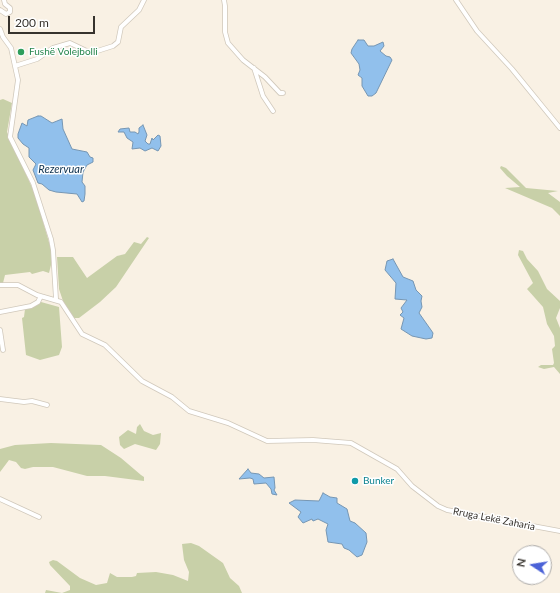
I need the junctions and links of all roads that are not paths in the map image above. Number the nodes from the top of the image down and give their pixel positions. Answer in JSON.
{"nodes":[{"id":1,"x":4,"y":0,"type":"edge"},
{"id":2,"x":144,"y":0,"type":"edge"},
{"id":3,"x":224,"y":0,"type":"edge"},
{"id":4,"x":456,"y":0,"type":"edge"},
{"id":5,"x":0,"y":10,"type":"edge"},
{"id":6,"x":0,"y":29,"type":"edge"},
{"id":7,"x":6,"y":44,"type":"junction"},
{"id":8,"x":0,"y":45,"type":"edge"},
{"id":9,"x":15,"y":66,"type":"junction"},
{"id":10,"x":254,"y":68,"type":"junction"},
{"id":11,"x":283,"y":93,"type":"dead end"},
{"id":12,"x":273,"y":111,"type":"dead end"},
{"id":13,"x":560,"y":128,"type":"edge"},
{"id":14,"x":0,"y":285,"type":"edge"},
{"id":15,"x":41,"y":296,"type":"junction"},
{"id":16,"x":56,"y":299,"type":"junction"},
{"id":17,"x":0,"y":312,"type":"edge"},
{"id":18,"x":0,"y":330,"type":"edge"},
{"id":19,"x":3,"y":350,"type":"dead end"},
{"id":20,"x":0,"y":399,"type":"edge"},
{"id":21,"x":47,"y":406,"type":"dead end"},
{"id":22,"x":0,"y":499,"type":"edge"},
{"id":23,"x":39,"y":517,"type":"dead end"},
{"id":24,"x":560,"y":531,"type":"edge"}],
"edges":[{"from":1,"to":5,"type":"street"},
{"from":2,"to":9,"type":"street"},
{"from":3,"to":10,"type":"street"},
{"from":4,"to":13,"type":"street"},
{"from":6,"to":7,"type":"street"},
{"from":7,"to":8,"type":"street"},
{"from":7,"to":9,"type":"street"},
{"from":9,"to":16,"type":"street"},
{"from":10,"to":11,"type":"street"},
{"from":10,"to":12,"type":"street"},
{"from":14,"to":15,"type":"street"},
{"from":15,"to":16,"type":"street"},
{"from":15,"to":17,"type":"street"},
{"from":16,"to":24,"type":"street","name":"Rruga Lekë Zaharia"},
{"from":18,"to":19,"type":"street"},
{"from":20,"to":21,"type":"street"},
{"from":22,"to":23,"type":"street"}]}
